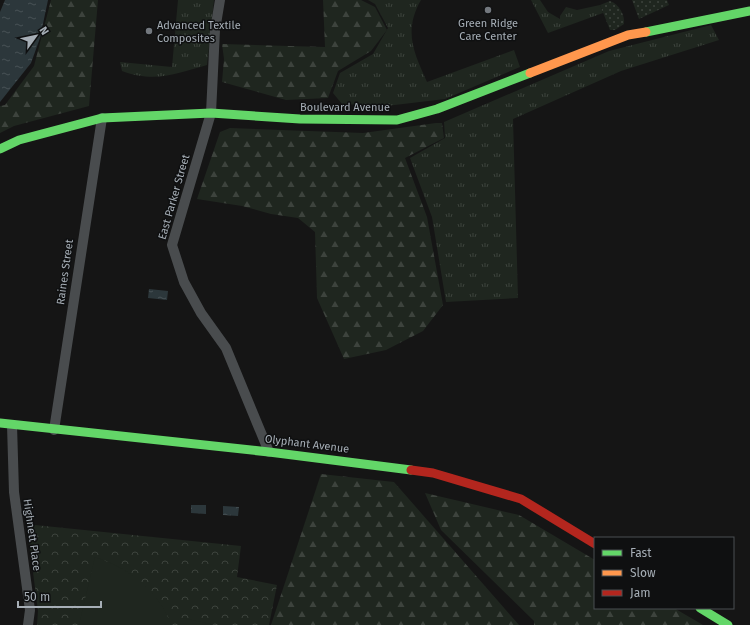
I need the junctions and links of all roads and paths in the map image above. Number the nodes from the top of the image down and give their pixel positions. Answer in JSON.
{"nodes":[{"id":1,"x":220,"y":0,"type":"edge"},
{"id":2,"x":750,"y":11,"type":"edge"},
{"id":3,"x":211,"y":113,"type":"junction"},
{"id":4,"x":102,"y":118,"type":"junction"},
{"id":5,"x":0,"y":150,"type":"edge"},
{"id":6,"x":0,"y":423,"type":"edge"},
{"id":7,"x":12,"y":425,"type":"junction"},
{"id":8,"x":54,"y":430,"type":"junction"},
{"id":9,"x":269,"y":452,"type":"junction"},
{"id":10,"x":594,"y":543,"type":"edge"},
{"id":11,"x":702,"y":609,"type":"edge"},
{"id":12,"x":28,"y":625,"type":"edge"},
{"id":13,"x":728,"y":625,"type":"edge"}],
"edges":[{"from":1,"to":3,"type":"street","name":"East Parker Street"},
{"from":2,"to":3,"type":"street","name":"Boulevard Avenue"},
{"from":3,"to":4,"type":"street","name":"Boulevard Avenue"},
{"from":3,"to":9,"type":"street","name":"East Parker Street"},
{"from":4,"to":5,"type":"street","name":"Boulevard Avenue"},
{"from":4,"to":8,"type":"street","name":"Raines Street"},
{"from":6,"to":7,"type":"street","name":"Olyphant Avenue"},
{"from":7,"to":8,"type":"street","name":"Olyphant Avenue"},
{"from":7,"to":12,"type":"street","name":"Highnett Place"},
{"from":8,"to":9,"type":"street","name":"Olyphant Avenue"},
{"from":9,"to":10,"type":"street","name":"Olyphant Avenue"},
{"from":11,"to":13,"type":"street"}]}
